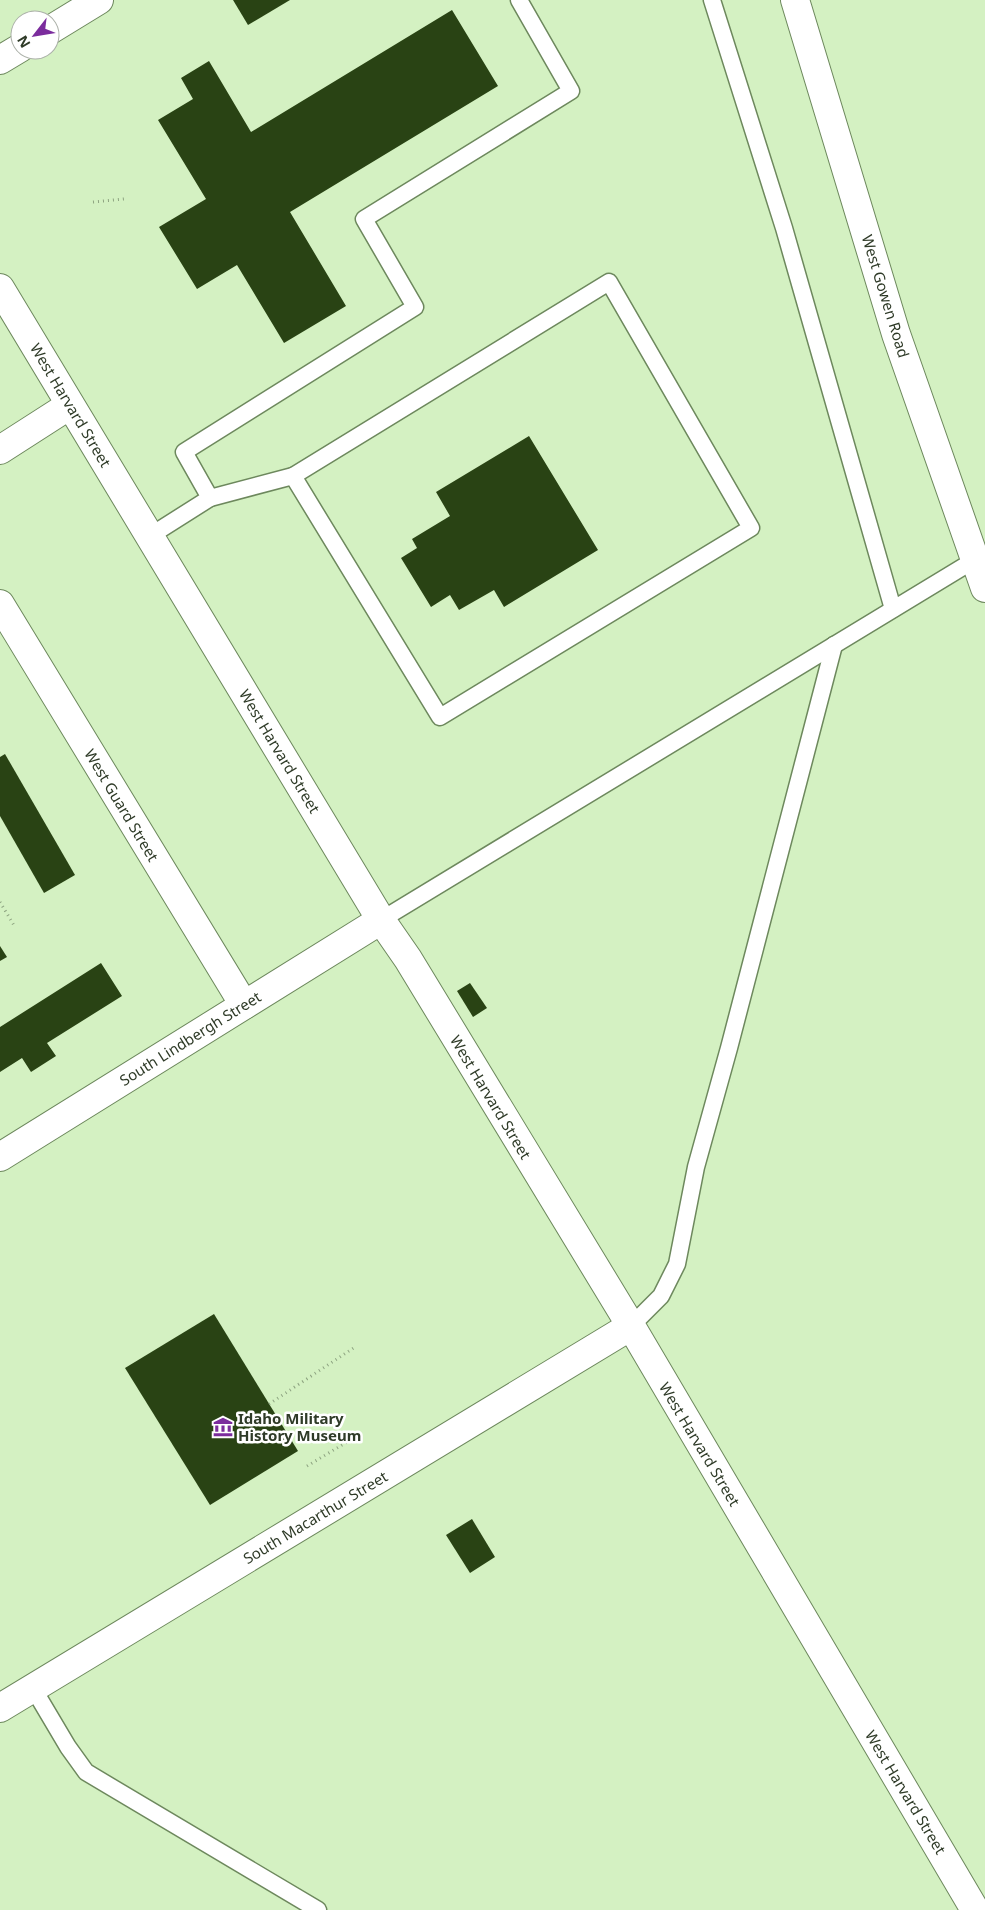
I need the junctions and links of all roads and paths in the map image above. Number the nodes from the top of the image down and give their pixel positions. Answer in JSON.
{"nodes":[{"id":1,"x":99,"y":0,"type":"edge"},
{"id":2,"x":519,"y":0,"type":"edge"},
{"id":3,"x":712,"y":0,"type":"edge"},
{"id":4,"x":795,"y":0,"type":"edge"},
{"id":5,"x":60,"y":24,"type":"edge"},
{"id":6,"x":124,"y":199,"type":"dead end"},
{"id":7,"x":93,"y":202,"type":"dead end"},
{"id":8,"x":0,"y":288,"type":"edge"},
{"id":9,"x":70,"y":405,"type":"junction"},
{"id":10,"x":0,"y":450,"type":"edge"},
{"id":11,"x":293,"y":476,"type":"junction"},
{"id":12,"x":210,"y":498,"type":"junction"},
{"id":13,"x":150,"y":536,"type":"junction"},
{"id":14,"x":976,"y":559,"type":"junction"},
{"id":15,"x":985,"y":588,"type":"edge"},
{"id":16,"x":0,"y":604,"type":"edge"},
{"id":17,"x":893,"y":609,"type":"junction"},
{"id":18,"x":834,"y":645,"type":"junction"},
{"id":19,"x":0,"y":902,"type":"edge"},
{"id":20,"x":381,"y":920,"type":"junction"},
{"id":21,"x":15,"y":927,"type":"dead end"},
{"id":22,"x":244,"y":1005,"type":"junction"},
{"id":23,"x":0,"y":1157,"type":"edge"},
{"id":24,"x":631,"y":1326,"type":"junction"},
{"id":25,"x":354,"y":1347,"type":"dead end"},
{"id":26,"x":269,"y":1404,"type":"dead end"},
{"id":27,"x":357,"y":1436,"type":"dead end"},
{"id":28,"x":307,"y":1466,"type":"dead end"},
{"id":29,"x":33,"y":1688,"type":"junction"},
{"id":30,"x":0,"y":1708,"type":"edge"},
{"id":31,"x":318,"y":1910,"type":"edge"},
{"id":32,"x":976,"y":1910,"type":"edge"}],
"edges":[{"from":1,"to":5,"type":"street"},
{"from":2,"to":12,"type":"lane"},
{"from":3,"to":17,"type":"lane"},
{"from":4,"to":14,"type":"street","name":"West Gowen Road"},
{"from":6,"to":7,"type":"path"},
{"from":8,"to":9,"type":"street","name":"West Harvard Street"},
{"from":9,"to":10,"type":"street"},
{"from":9,"to":13,"type":"street","name":"West Harvard Street"},
{"from":11,"to":11,"type":"lane"},
{"from":11,"to":12,"type":"lane"},
{"from":12,"to":13,"type":"lane"},
{"from":13,"to":20,"type":"street","name":"West Harvard Street"},
{"from":14,"to":15,"type":"street","name":"West Gowen Road"},
{"from":14,"to":17,"type":"lane"},
{"from":16,"to":22,"type":"street","name":"West Guard Street"},
{"from":17,"to":18,"type":"lane"},
{"from":18,"to":20,"type":"lane"},
{"from":18,"to":24,"type":"lane"},
{"from":19,"to":21,"type":"path"},
{"from":20,"to":22,"type":"street","name":"South Lindbergh Street"},
{"from":20,"to":24,"type":"street","name":"West Harvard Street"},
{"from":22,"to":23,"type":"street","name":"South Lindbergh Street"},
{"from":24,"to":29,"type":"street","name":"South Macarthur Street"},
{"from":24,"to":32,"type":"street","name":"West Harvard Street"},
{"from":25,"to":26,"type":"path"},
{"from":27,"to":28,"type":"path"},
{"from":29,"to":30,"type":"street","name":"South Macarthur Street"},
{"from":29,"to":31,"type":"lane"}]}
